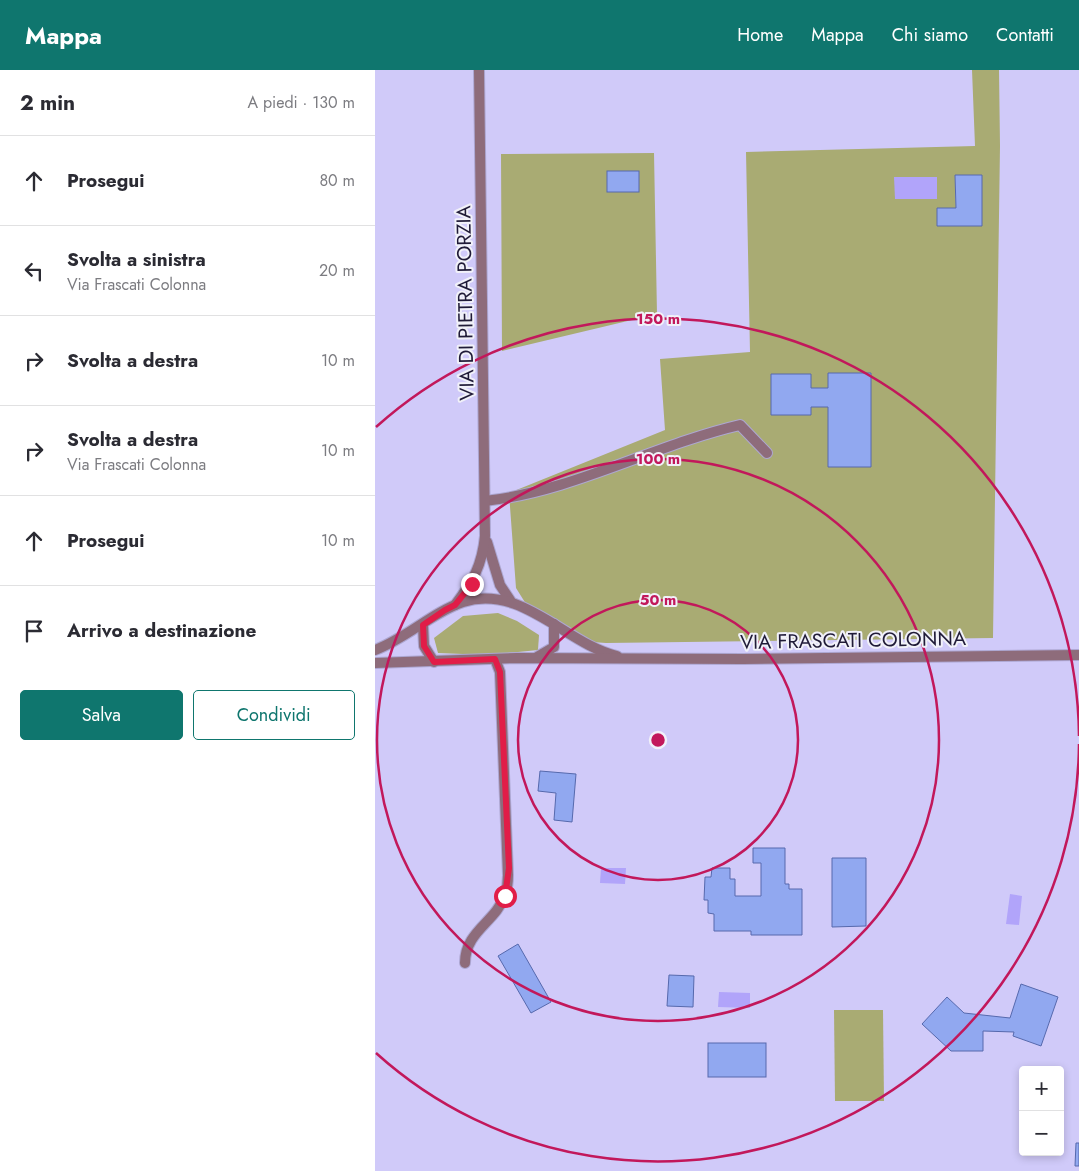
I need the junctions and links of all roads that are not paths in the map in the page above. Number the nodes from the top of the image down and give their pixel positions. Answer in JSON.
{"nodes":[{"id":1,"x":479,"y":70,"type":"edge"},
{"id":2,"x":767,"y":453,"type":"dead end"},
{"id":3,"x":485,"y":501,"type":"junction"},
{"id":4,"x":485,"y":536,"type":"junction"},
{"id":5,"x":510,"y":600,"type":"junction"},
{"id":6,"x":455,"y":605,"type":"junction"},
{"id":7,"x":554,"y":624,"type":"junction"},
{"id":8,"x":423,"y":625,"type":"junction"},
{"id":9,"x":375,"y":650,"type":"edge"},
{"id":10,"x":1079,"y":655,"type":"edge"},
{"id":11,"x":536,"y":658,"type":"junction"},
{"id":12,"x":628,"y":658,"type":"junction"},
{"id":13,"x":495,"y":659,"type":"junction"},
{"id":14,"x":434,"y":662,"type":"junction"},
{"id":15,"x":375,"y":663,"type":"edge"},
{"id":16,"x":465,"y":963,"type":"dead end"}],
"edges":[{"from":1,"to":3,"type":"street","name":"VIA DI PIETRA PORZIA"},
{"from":2,"to":3,"type":"street"},
{"from":3,"to":4,"type":"street","name":"VIA DI PIETRA PORZIA"},
{"from":4,"to":5,"type":"street"},
{"from":4,"to":6,"type":"street"},
{"from":5,"to":6,"type":"street"},
{"from":5,"to":7,"type":"street","name":"VIA FRASCATI COLONNA"},
{"from":6,"to":8,"type":"street"},
{"from":7,"to":11,"type":"street"},
{"from":7,"to":12,"type":"street","name":"VIA FRASCATI COLONNA"},
{"from":8,"to":9,"type":"street"},
{"from":8,"to":14,"type":"street"},
{"from":10,"to":12,"type":"street","name":"VIA FRASCATI COLONNA"},
{"from":11,"to":12,"type":"street","name":"VIA FRASCATI COLONNA"},
{"from":11,"to":13,"type":"street","name":"VIA FRASCATI COLONNA"},
{"from":13,"to":14,"type":"street","name":"VIA FRASCATI COLONNA"},
{"from":13,"to":16,"type":"street"},
{"from":14,"to":15,"type":"street","name":"VIA FRASCATI COLONNA"}]}
